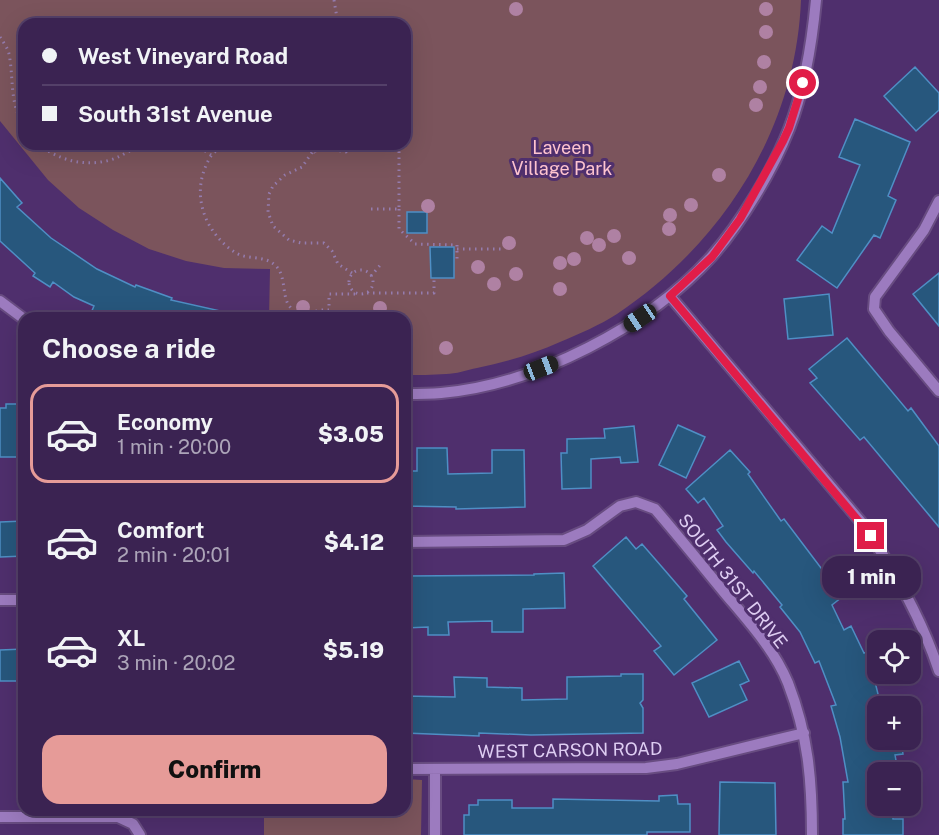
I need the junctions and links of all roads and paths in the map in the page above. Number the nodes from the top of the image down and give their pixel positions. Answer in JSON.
{"nodes":[{"id":1,"x":334,"y":0,"type":"edge"},
{"id":2,"x":816,"y":0,"type":"edge"},
{"id":3,"x":337,"y":18,"type":"edge"},
{"id":4,"x":0,"y":37,"type":"edge"},
{"id":5,"x":18,"y":115,"type":"edge"},
{"id":6,"x":46,"y":150,"type":"edge"},
{"id":7,"x":130,"y":150,"type":"edge"},
{"id":8,"x":204,"y":150,"type":"edge"},
{"id":9,"x":217,"y":150,"type":"edge"},
{"id":10,"x":325,"y":150,"type":"edge"},
{"id":11,"x":399,"y":150,"type":"edge"},
{"id":12,"x":314,"y":152,"type":"joint"},
{"id":13,"x":211,"y":155,"type":"junction"},
{"id":14,"x":939,"y":201,"type":"edge"},
{"id":15,"x":371,"y":209,"type":"dead end"},
{"id":16,"x":399,"y":209,"type":"junction"},
{"id":17,"x":457,"y":249,"type":"junction"},
{"id":18,"x":501,"y":249,"type":"dead end"},
{"id":19,"x":458,"y":262,"type":"dead end"},
{"id":20,"x":382,"y":263,"type":"dead end"},
{"id":21,"x":352,"y":273,"type":"junction"},
{"id":22,"x":371,"y":276,"type":"junction"},
{"id":23,"x":434,"y":278,"type":"dead end"},
{"id":24,"x":367,"y":293,"type":"junction"},
{"id":25,"x":357,"y":294,"type":"junction"},
{"id":26,"x":670,"y":296,"type":"junction"},
{"id":27,"x":0,"y":301,"type":"edge"},
{"id":28,"x":295,"y":312,"type":"edge"},
{"id":29,"x":315,"y":312,"type":"edge"},
{"id":30,"x":18,"y":314,"type":"edge"},
{"id":31,"x":939,"y":391,"type":"edge"},
{"id":32,"x":411,"y":394,"type":"edge"},
{"id":33,"x":411,"y":542,"type":"edge"},
{"id":34,"x":0,"y":600,"type":"edge"},
{"id":35,"x":18,"y":600,"type":"edge"},
{"id":36,"x":939,"y":671,"type":"edge"},
{"id":37,"x":804,"y":733,"type":"junction"},
{"id":38,"x":411,"y":769,"type":"edge"},
{"id":39,"x":435,"y":769,"type":"junction"},
{"id":40,"x":0,"y":817,"type":"edge"},
{"id":41,"x":140,"y":835,"type":"edge"},
{"id":42,"x":435,"y":835,"type":"edge"},
{"id":43,"x":812,"y":835,"type":"edge"}],
"edges":[{"from":1,"to":3,"type":"path"},
{"from":2,"to":26,"type":"street"},
{"from":4,"to":5,"type":"path"},
{"from":6,"to":7,"type":"path"},
{"from":8,"to":13,"type":"path"},
{"from":9,"to":13,"type":"path"},
{"from":10,"to":12,"type":"path"},
{"from":11,"to":16,"type":"path"},
{"from":12,"to":21,"type":"path"},
{"from":13,"to":28,"type":"path"},
{"from":14,"to":31,"type":"street"},
{"from":15,"to":16,"type":"path"},
{"from":16,"to":17,"type":"path"},
{"from":17,"to":18,"type":"path"},
{"from":17,"to":19,"type":"path"},
{"from":20,"to":22,"type":"path"},
{"from":21,"to":22,"type":"path"},
{"from":21,"to":25,"type":"path"},
{"from":22,"to":24,"type":"path"},
{"from":23,"to":24,"type":"path"},
{"from":24,"to":25,"type":"path"},
{"from":25,"to":29,"type":"path"},
{"from":26,"to":32,"type":"street"},
{"from":26,"to":36,"type":"street"},
{"from":27,"to":30,"type":"street"},
{"from":33,"to":37,"type":"street","name":"SOUTH 31ST DRIVE"},
{"from":34,"to":35,"type":"street"},
{"from":37,"to":39,"type":"street","name":"WEST CARSON ROAD"},
{"from":37,"to":43,"type":"street","name":"SOUTH 31ST DRIVE"},
{"from":38,"to":39,"type":"street","name":"WEST CARSON ROAD"},
{"from":39,"to":42,"type":"street"},
{"from":40,"to":41,"type":"street"}]}
